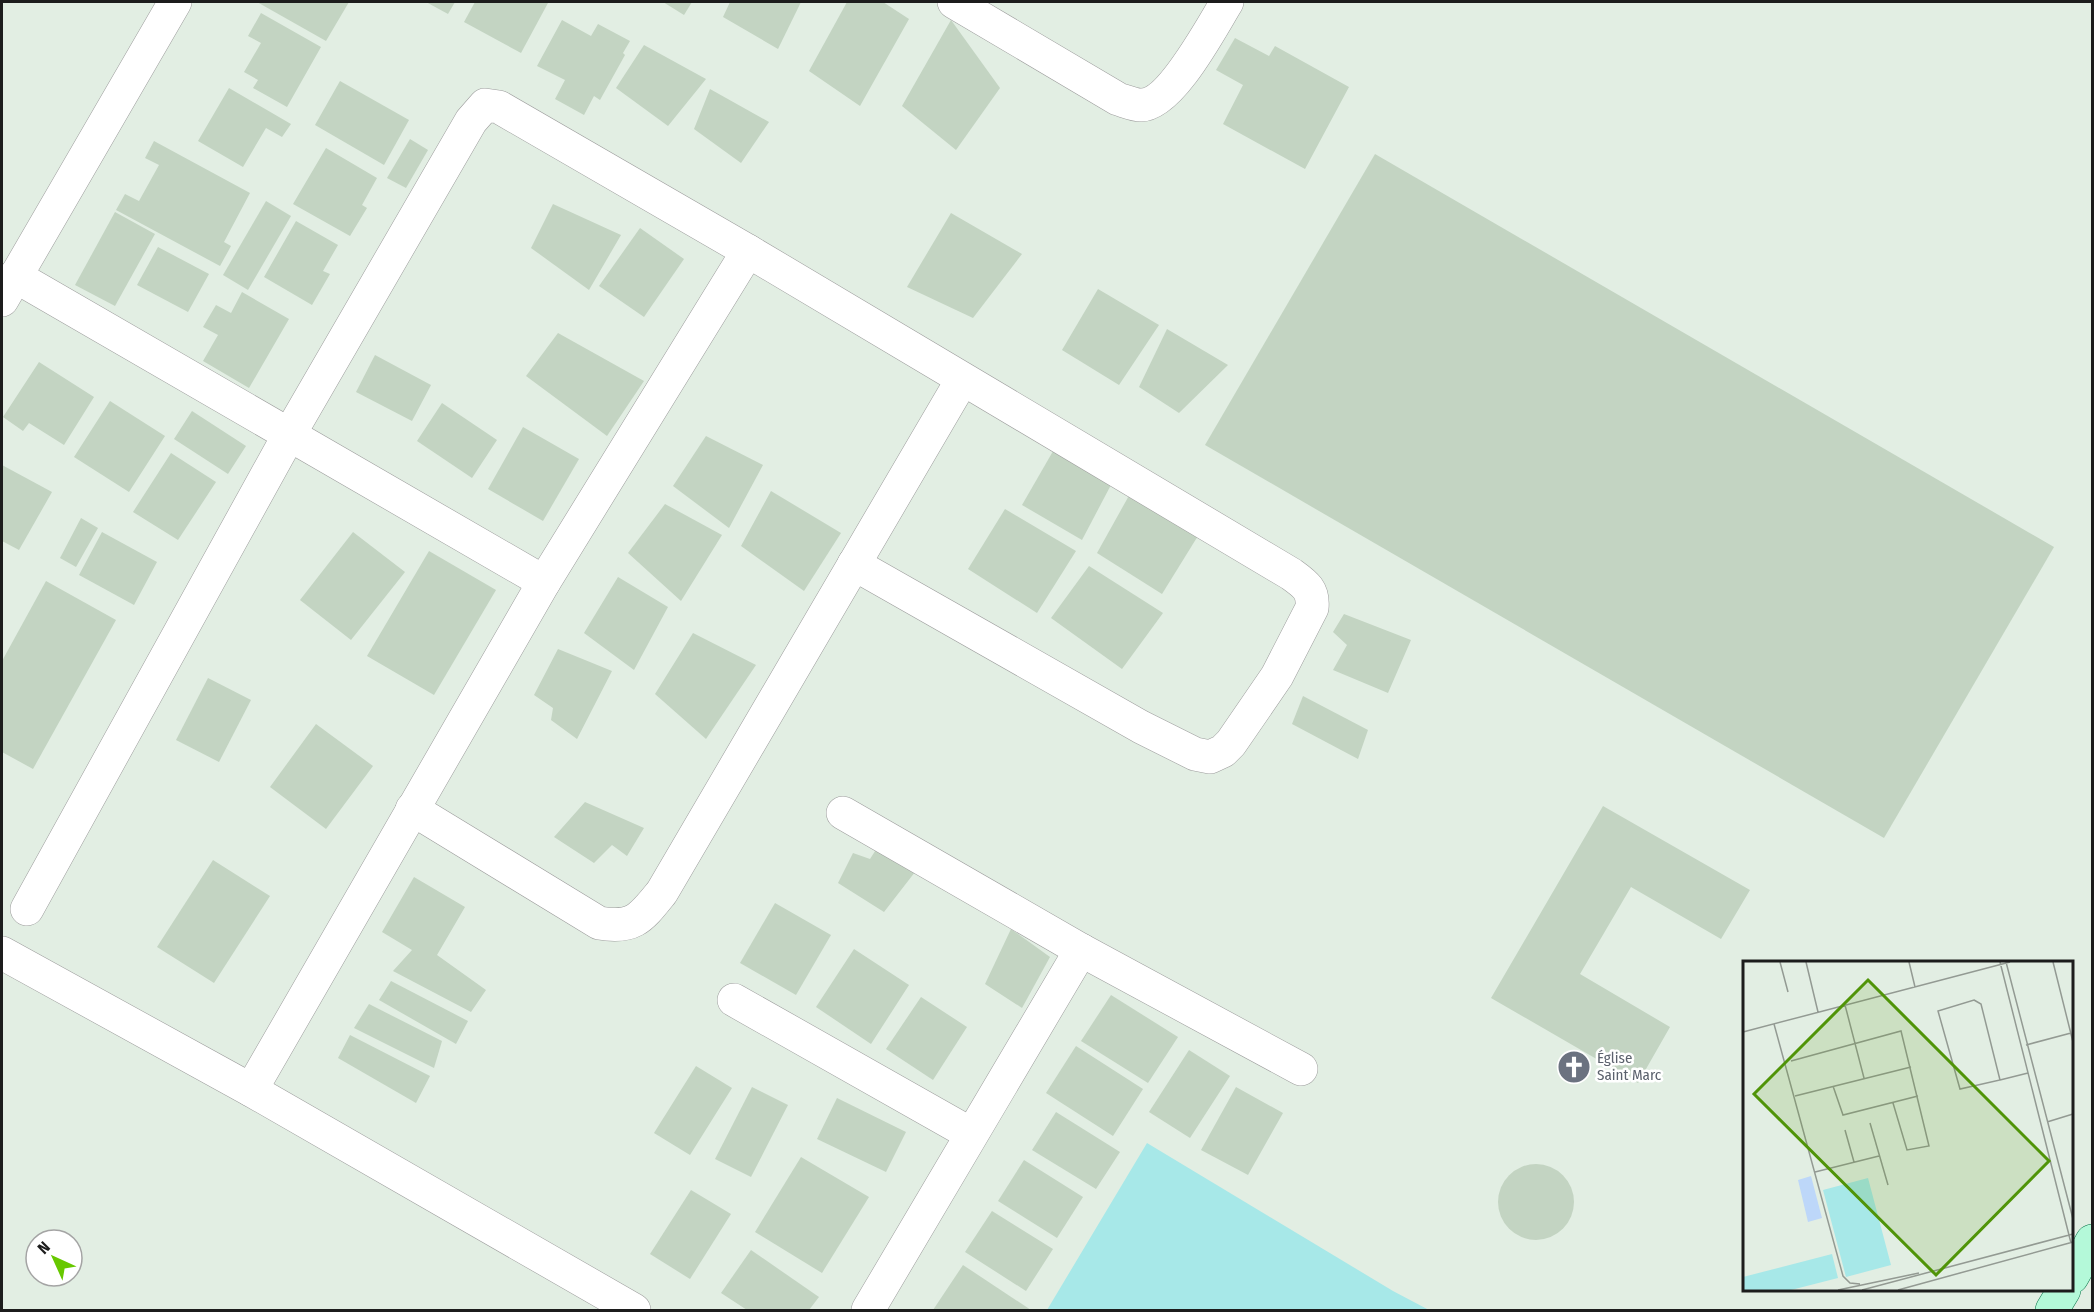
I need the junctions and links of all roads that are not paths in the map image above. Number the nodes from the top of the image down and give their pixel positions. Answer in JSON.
{"nodes":[{"id":1,"x":175,"y":2,"type":"edge"},
{"id":2,"x":954,"y":2,"type":"edge"},
{"id":3,"x":1227,"y":2,"type":"edge"},
{"id":4,"x":748,"y":251,"type":"junction"},
{"id":5,"x":8,"y":288,"type":"edge"},
{"id":6,"x":962,"y":380,"type":"junction"},
{"id":7,"x":289,"y":435,"type":"junction"},
{"id":8,"x":854,"y":564,"type":"junction"},
{"id":9,"x":544,"y":582,"type":"junction"},
{"id":10,"x":412,"y":809,"type":"junction"},
{"id":11,"x":843,"y":813,"type":"dead end"},
{"id":12,"x":27,"y":909,"type":"dead end"},
{"id":13,"x":1081,"y":950,"type":"junction"},
{"id":14,"x":2,"y":953,"type":"edge"},
{"id":15,"x":734,"y":1000,"type":"dead end"},
{"id":16,"x":1301,"y":1069,"type":"dead end"},
{"id":17,"x":251,"y":1090,"type":"junction"},
{"id":18,"x":971,"y":1134,"type":"junction"},
{"id":19,"x":2092,"y":1241,"type":"edge"},
{"id":20,"x":2073,"y":1275,"type":"edge"},
{"id":21,"x":2063,"y":1291,"type":"edge"},
{"id":22,"x":634,"y":1311,"type":"edge"},
{"id":23,"x":868,"y":1311,"type":"edge"},
{"id":24,"x":2052,"y":1311,"type":"edge"}],
"edges":[{"from":1,"to":5,"type":"street"},
{"from":2,"to":3,"type":"street"},
{"from":4,"to":6,"type":"street"},
{"from":4,"to":7,"type":"street"},
{"from":4,"to":9,"type":"street"},
{"from":5,"to":7,"type":"street"},
{"from":6,"to":8,"type":"street"},
{"from":6,"to":8,"type":"street"},
{"from":7,"to":9,"type":"street"},
{"from":7,"to":12,"type":"street"},
{"from":8,"to":10,"type":"street"},
{"from":9,"to":10,"type":"street"},
{"from":10,"to":17,"type":"street"},
{"from":11,"to":13,"type":"street"},
{"from":13,"to":16,"type":"street"},
{"from":13,"to":18,"type":"street"},
{"from":14,"to":17,"type":"street"},
{"from":15,"to":18,"type":"street"},
{"from":17,"to":22,"type":"street"},
{"from":18,"to":23,"type":"street"},
{"from":19,"to":20,"type":"main road"},
{"from":21,"to":24,"type":"main road"}]}
